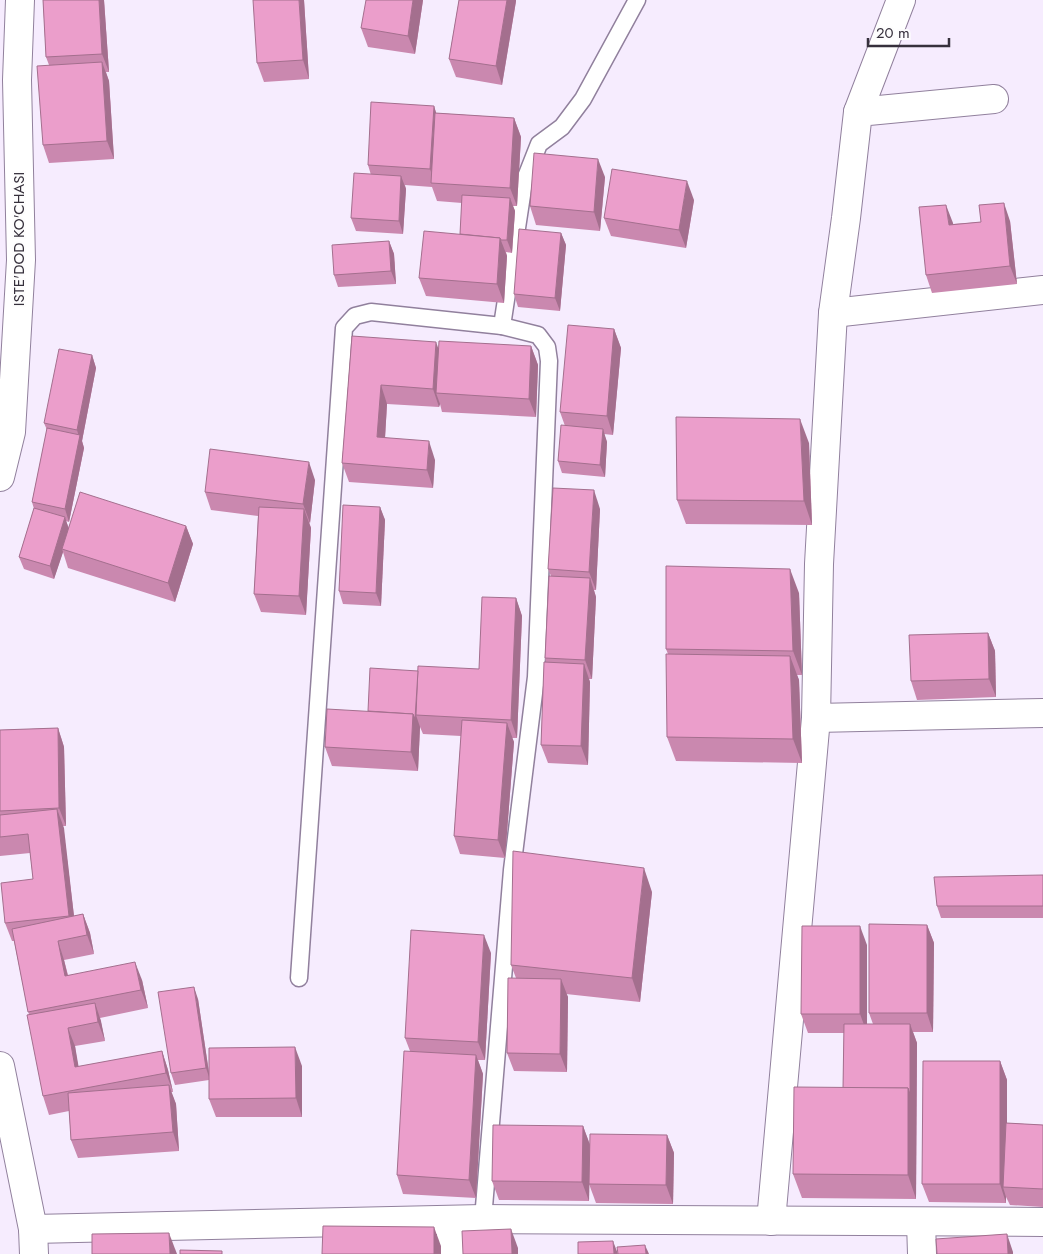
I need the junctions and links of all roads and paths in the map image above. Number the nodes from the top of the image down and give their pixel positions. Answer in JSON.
{"nodes":[{"id":1,"x":20,"y":0,"type":"edge"},
{"id":2,"x":637,"y":0,"type":"edge"},
{"id":3,"x":901,"y":0,"type":"edge"},
{"id":4,"x":994,"y":100,"type":"dead end"},
{"id":5,"x":858,"y":112,"type":"junction"},
{"id":6,"x":1043,"y":290,"type":"edge"},
{"id":7,"x":833,"y":313,"type":"junction"},
{"id":8,"x":502,"y":326,"type":"junction"},
{"id":9,"x":0,"y":477,"type":"edge"},
{"id":10,"x":1043,"y":713,"type":"edge"},
{"id":11,"x":816,"y":718,"type":"junction"},
{"id":12,"x":299,"y":978,"type":"dead end"},
{"id":13,"x":0,"y":1066,"type":"edge"},
{"id":14,"x":483,"y":1219,"type":"junction"},
{"id":15,"x":451,"y":1220,"type":"junction"},
{"id":16,"x":771,"y":1221,"type":"junction"},
{"id":17,"x":921,"y":1222,"type":"junction"},
{"id":18,"x":1043,"y":1222,"type":"edge"},
{"id":19,"x":33,"y":1241,"type":"edge"},
{"id":20,"x":451,"y":1254,"type":"edge"},
{"id":21,"x":922,"y":1254,"type":"edge"}],
"edges":[{"from":1,"to":9,"type":"street","name":"ISTE'DOD KO'CHASI"},
{"from":2,"to":8,"type":"lane"},
{"from":3,"to":5,"type":"street"},
{"from":4,"to":5,"type":"street"},
{"from":5,"to":7,"type":"street"},
{"from":6,"to":7,"type":"street"},
{"from":7,"to":11,"type":"street"},
{"from":8,"to":12,"type":"lane"},
{"from":8,"to":14,"type":"lane"},
{"from":10,"to":11,"type":"street"},
{"from":11,"to":16,"type":"street"},
{"from":13,"to":19,"type":"street"},
{"from":14,"to":15,"type":"street"},
{"from":14,"to":16,"type":"street"},
{"from":15,"to":19,"type":"street"},
{"from":15,"to":20,"type":"street"},
{"from":16,"to":17,"type":"street"},
{"from":17,"to":18,"type":"street"},
{"from":17,"to":21,"type":"street"}]}
